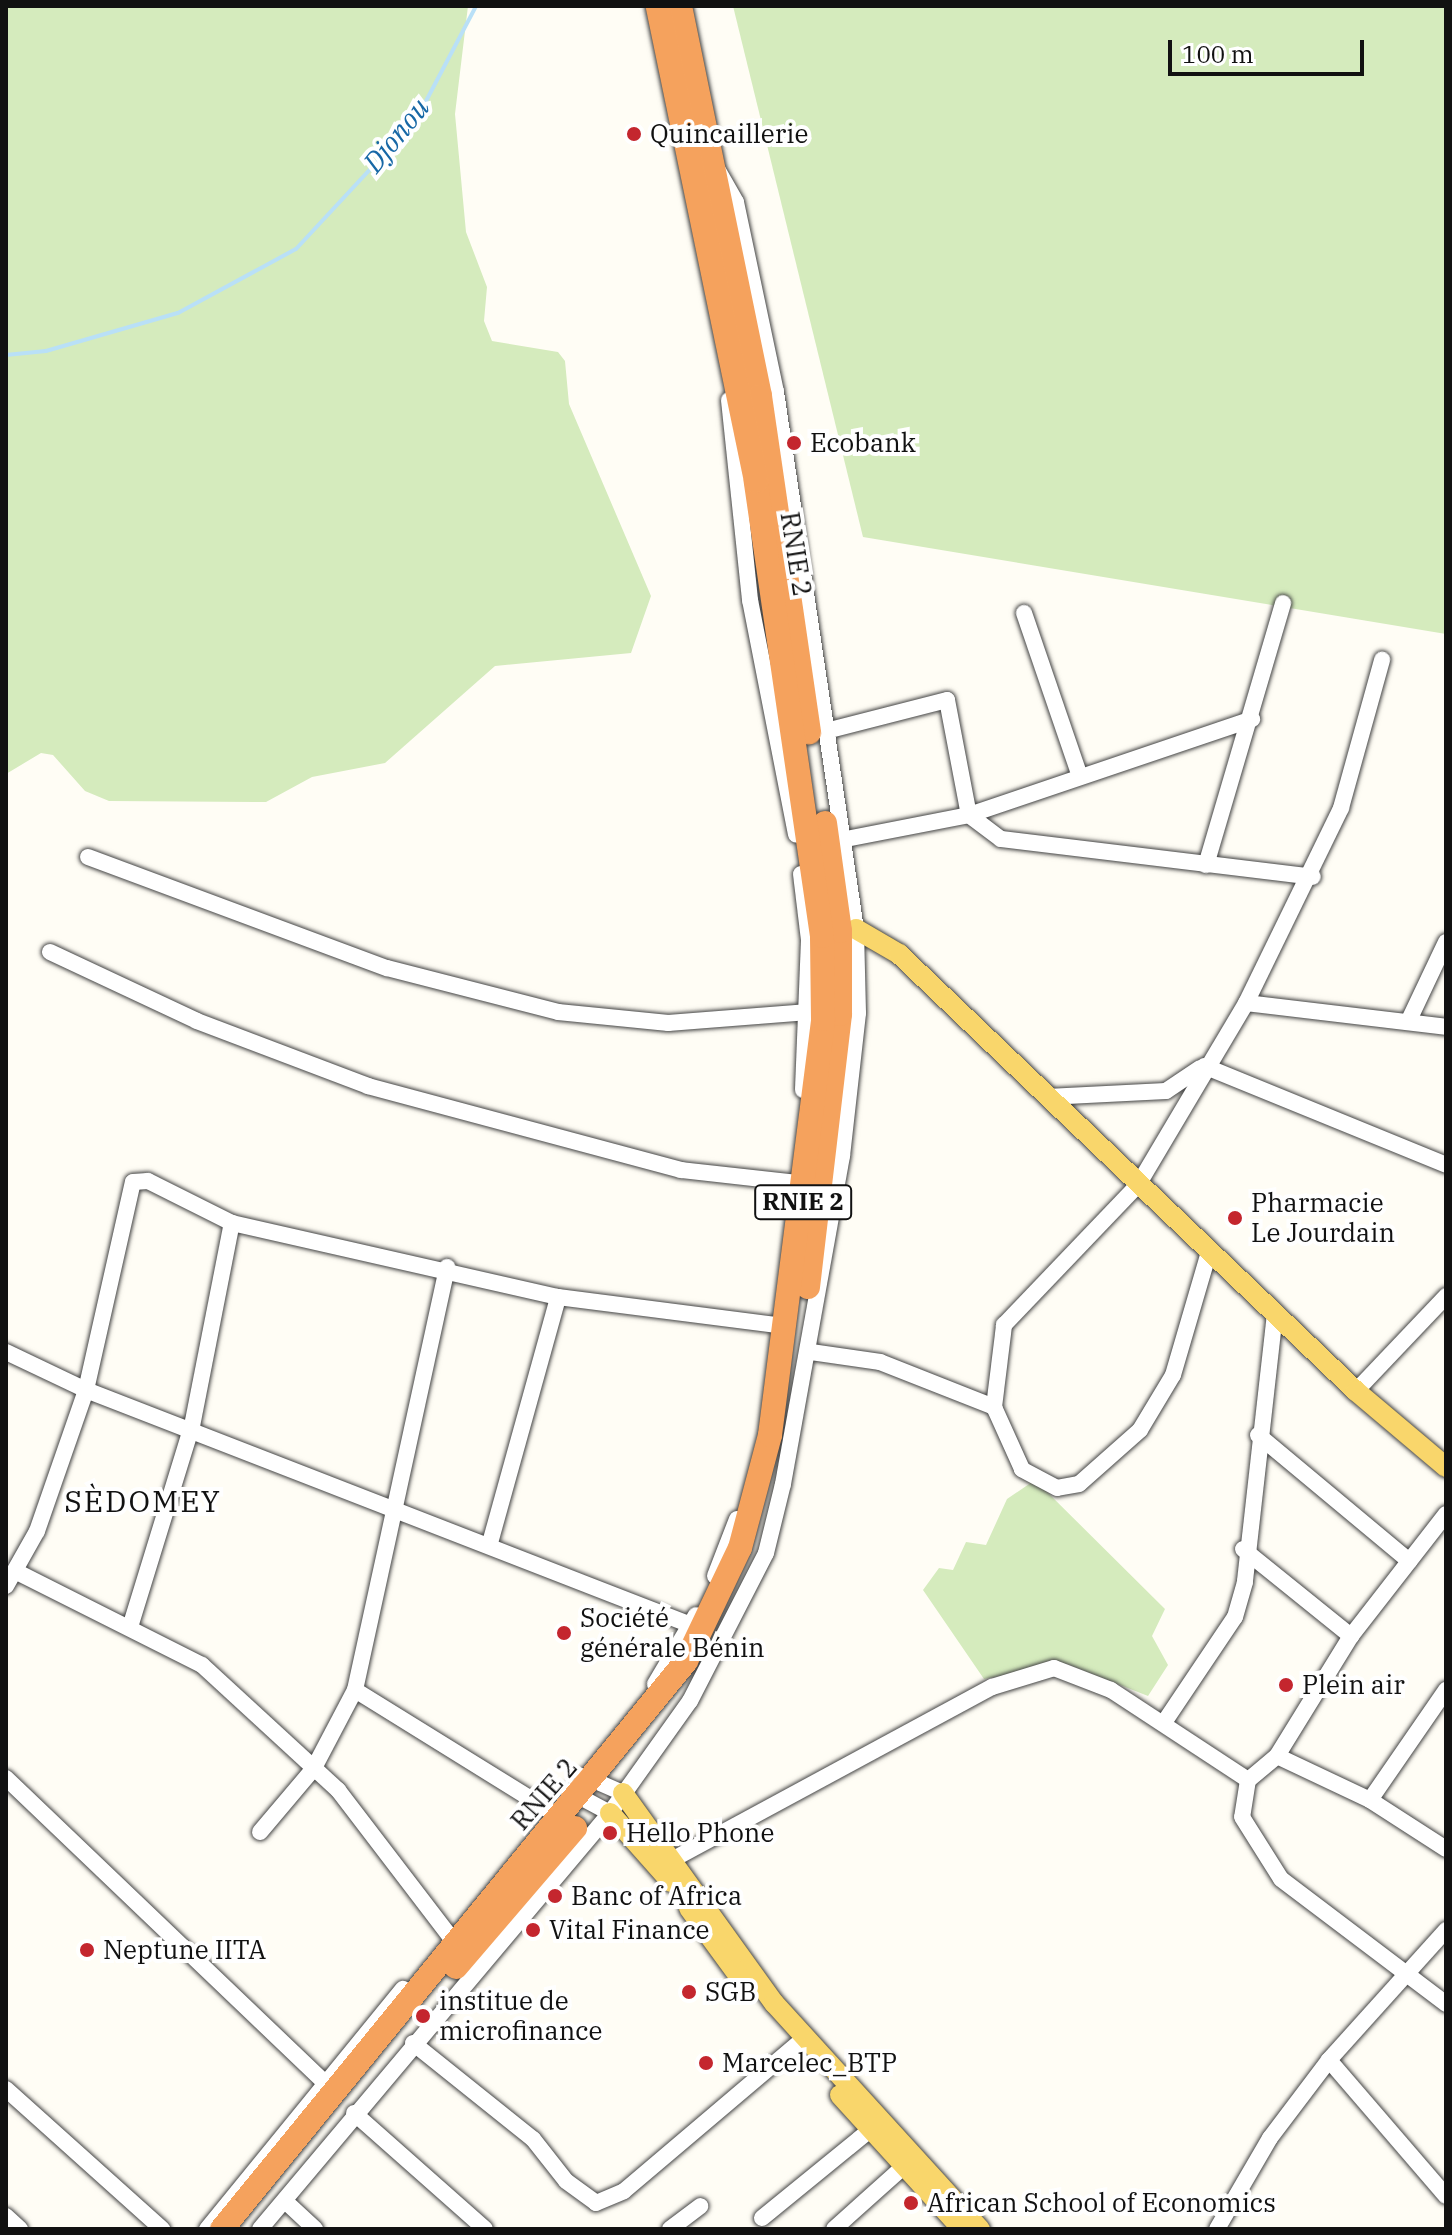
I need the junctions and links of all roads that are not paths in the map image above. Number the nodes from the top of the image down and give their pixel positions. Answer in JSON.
{"nodes":[{"id":1,"x":658,"y":6,"type":"edge"},
{"id":2,"x":680,"y":6,"type":"edge"},
{"id":3,"x":702,"y":159,"type":"junction"},
{"id":4,"x":1283,"y":603,"type":"dead end"},
{"id":5,"x":1024,"y":613,"type":"dead end"},
{"id":6,"x":1382,"y":660,"type":"dead end"},
{"id":7,"x":1252,"y":719,"type":"junction"},
{"id":8,"x":826,"y":731,"type":"junction"},
{"id":9,"x":1079,"y":774,"type":"junction"},
{"id":10,"x":969,"y":815,"type":"junction"},
{"id":11,"x":846,"y":839,"type":"junction"},
{"id":12,"x":88,"y":857,"type":"dead end"},
{"id":13,"x":1206,"y":865,"type":"junction"},
{"id":14,"x":1313,"y":877,"type":"junction"},
{"id":15,"x":839,"y":932,"type":"junction"},
{"id":16,"x":1446,"y":942,"type":"edge"},
{"id":17,"x":50,"y":952,"type":"dead end"},
{"id":18,"x":1246,"y":1003,"type":"junction"},
{"id":19,"x":809,"y":1012,"type":"junction"},
{"id":20,"x":1410,"y":1018,"type":"junction"},
{"id":21,"x":1446,"y":1027,"type":"edge"},
{"id":22,"x":1204,"y":1066,"type":"junction"},
{"id":23,"x":1047,"y":1097,"type":"junction"},
{"id":24,"x":1446,"y":1165,"type":"edge"},
{"id":25,"x":796,"y":1183,"type":"junction"},
{"id":26,"x":1138,"y":1185,"type":"junction"},
{"id":27,"x":232,"y":1223,"type":"junction"},
{"id":28,"x":1209,"y":1252,"type":"junction"},
{"id":29,"x":447,"y":1267,"type":"junction"},
{"id":30,"x":1446,"y":1296,"type":"edge"},
{"id":31,"x":558,"y":1297,"type":"junction"},
{"id":32,"x":1275,"y":1314,"type":"junction"},
{"id":33,"x":777,"y":1325,"type":"junction"},
{"id":34,"x":6,"y":1352,"type":"edge"},
{"id":35,"x":811,"y":1352,"type":"junction"},
{"id":36,"x":86,"y":1390,"type":"junction"},
{"id":37,"x":1356,"y":1391,"type":"junction"},
{"id":38,"x":994,"y":1407,"type":"junction"},
{"id":39,"x":192,"y":1426,"type":"junction"},
{"id":40,"x":1258,"y":1435,"type":"junction"},
{"id":41,"x":1446,"y":1467,"type":"edge"},
{"id":42,"x":390,"y":1506,"type":"junction"},
{"id":43,"x":1446,"y":1514,"type":"edge"},
{"id":44,"x":490,"y":1543,"type":"junction"},
{"id":45,"x":1243,"y":1549,"type":"junction"},
{"id":46,"x":1409,"y":1561,"type":"junction"},
{"id":47,"x":19,"y":1573,"type":"junction"},
{"id":48,"x":6,"y":1586,"type":"edge"},
{"id":49,"x":131,"y":1624,"type":"junction"},
{"id":50,"x":691,"y":1625,"type":"junction"},
{"id":51,"x":1351,"y":1636,"type":"junction"},
{"id":52,"x":355,"y":1690,"type":"junction"},
{"id":53,"x":1446,"y":1690,"type":"edge"},
{"id":54,"x":1165,"y":1721,"type":"junction"},
{"id":55,"x":1277,"y":1756,"type":"junction"},
{"id":56,"x":314,"y":1768,"type":"junction"},
{"id":57,"x":6,"y":1778,"type":"edge"},
{"id":58,"x":1248,"y":1780,"type":"junction"},
{"id":59,"x":596,"y":1792,"type":"junction"},
{"id":60,"x":1370,"y":1800,"type":"junction"},
{"id":61,"x":550,"y":1811,"type":"junction"},
{"id":62,"x":260,"y":1832,"type":"dead end"},
{"id":63,"x":1446,"y":1849,"type":"edge"},
{"id":64,"x":670,"y":1861,"type":"junction"},
{"id":65,"x":1446,"y":1930,"type":"edge"},
{"id":66,"x":449,"y":1935,"type":"junction"},
{"id":67,"x":1403,"y":1969,"type":"junction"},
{"id":68,"x":1446,"y":2004,"type":"edge"},
{"id":69,"x":413,"y":2043,"type":"junction"},
{"id":70,"x":796,"y":2045,"type":"junction"},
{"id":71,"x":1329,"y":2060,"type":"junction"},
{"id":72,"x":324,"y":2082,"type":"junction"},
{"id":73,"x":6,"y":2089,"type":"edge"},
{"id":74,"x":354,"y":2113,"type":"junction"},
{"id":75,"x":871,"y":2129,"type":"junction"},
{"id":76,"x":910,"y":2162,"type":"junction"},
{"id":77,"x":1446,"y":2196,"type":"edge"},
{"id":78,"x":285,"y":2201,"type":"junction"},
{"id":79,"x":700,"y":2206,"type":"dead end"},
{"id":80,"x":6,"y":2216,"type":"edge"},
{"id":81,"x":762,"y":2218,"type":"dead end"},
{"id":82,"x":1222,"y":2227,"type":"edge"},
{"id":83,"x":20,"y":2229,"type":"edge"},
{"id":84,"x":162,"y":2229,"type":"edge"},
{"id":85,"x":207,"y":2229,"type":"edge"},
{"id":86,"x":222,"y":2229,"type":"edge"},
{"id":87,"x":242,"y":2229,"type":"edge"},
{"id":88,"x":260,"y":2229,"type":"edge"},
{"id":89,"x":315,"y":2229,"type":"edge"},
{"id":90,"x":485,"y":2229,"type":"edge"},
{"id":91,"x":670,"y":2229,"type":"edge"},
{"id":92,"x":834,"y":2229,"type":"edge"},
{"id":93,"x":962,"y":2229,"type":"edge"},
{"id":94,"x":980,"y":2229,"type":"edge"}],
"edges":[{"from":1,"to":3,"type":"highway","name":"RNIE 2","number":"RNIE 2"},
{"from":2,"to":3,"type":"highway","name":"RNIE 2","number":"RNIE 2"},
{"from":3,"to":8,"type":"street"},
{"from":3,"to":15,"type":"highway","name":"RNIE 2","number":"RNIE 2"},
{"from":3,"to":19,"type":"street"},
{"from":4,"to":7,"type":"street"},
{"from":5,"to":9,"type":"street"},
{"from":6,"to":14,"type":"street"},
{"from":7,"to":9,"type":"street"},
{"from":7,"to":13,"type":"street"},
{"from":8,"to":10,"type":"street"},
{"from":8,"to":11,"type":"street"},
{"from":9,"to":10,"type":"street"},
{"from":10,"to":11,"type":"street"},
{"from":10,"to":13,"type":"street"},
{"from":11,"to":15,"type":"street"},
{"from":12,"to":19,"type":"street"},
{"from":13,"to":14,"type":"street"},
{"from":14,"to":18,"type":"street"},
{"from":15,"to":23,"type":"main road"},
{"from":15,"to":35,"type":"street"},
{"from":15,"to":59,"type":"highway","name":"RNIE 2","number":"RNIE 2"},
{"from":16,"to":20,"type":"street"},
{"from":17,"to":25,"type":"street"},
{"from":18,"to":20,"type":"street"},
{"from":18,"to":22,"type":"street"},
{"from":19,"to":25,"type":"street"},
{"from":20,"to":21,"type":"street"},
{"from":22,"to":23,"type":"street"},
{"from":22,"to":24,"type":"street"},
{"from":22,"to":26,"type":"street"},
{"from":23,"to":26,"type":"main road"},
{"from":25,"to":33,"type":"street"},
{"from":26,"to":28,"type":"main road"},
{"from":26,"to":38,"type":"street"},
{"from":27,"to":29,"type":"street"},
{"from":27,"to":36,"type":"street"},
{"from":27,"to":39,"type":"street"},
{"from":28,"to":32,"type":"main road"},
{"from":28,"to":38,"type":"street"},
{"from":29,"to":31,"type":"street"},
{"from":29,"to":42,"type":"street"},
{"from":30,"to":37,"type":"street"},
{"from":31,"to":33,"type":"street"},
{"from":31,"to":44,"type":"street"},
{"from":32,"to":37,"type":"main road"},
{"from":32,"to":40,"type":"street"},
{"from":33,"to":50,"type":"street"},
{"from":34,"to":36,"type":"street"},
{"from":35,"to":38,"type":"street"},
{"from":35,"to":59,"type":"street"},
{"from":36,"to":39,"type":"street"},
{"from":36,"to":47,"type":"street"},
{"from":37,"to":41,"type":"main road"},
{"from":39,"to":42,"type":"street"},
{"from":39,"to":49,"type":"street"},
{"from":40,"to":45,"type":"street"},
{"from":40,"to":46,"type":"street"},
{"from":42,"to":44,"type":"street"},
{"from":42,"to":52,"type":"street"},
{"from":43,"to":46,"type":"street"},
{"from":44,"to":50,"type":"street"},
{"from":45,"to":51,"type":"street"},
{"from":45,"to":54,"type":"street"},
{"from":46,"to":51,"type":"street"},
{"from":47,"to":48,"type":"street"},
{"from":47,"to":49,"type":"street"},
{"from":49,"to":56,"type":"street"},
{"from":50,"to":59,"type":"street"},
{"from":51,"to":55,"type":"street"},
{"from":52,"to":56,"type":"street"},
{"from":52,"to":61,"type":"street"},
{"from":53,"to":60,"type":"street"},
{"from":54,"to":58,"type":"street"},
{"from":54,"to":64,"type":"street"},
{"from":55,"to":58,"type":"street"},
{"from":55,"to":60,"type":"street"},
{"from":56,"to":62,"type":"street"},
{"from":56,"to":66,"type":"street"},
{"from":57,"to":72,"type":"street"},
{"from":58,"to":67,"type":"street"},
{"from":59,"to":61,"type":"street"},
{"from":59,"to":64,"type":"main road"},
{"from":59,"to":69,"type":"street"},
{"from":59,"to":70,"type":"main road"},
{"from":59,"to":86,"type":"highway","name":"RNIE 2","number":"RNIE 2"},
{"from":59,"to":87,"type":"highway","name":"RNIE 2","number":"RNIE 2"},
{"from":60,"to":63,"type":"street"},
{"from":61,"to":66,"type":"street"},
{"from":64,"to":76,"type":"main road"},
{"from":65,"to":67,"type":"street"},
{"from":66,"to":72,"type":"street"},
{"from":67,"to":68,"type":"street"},
{"from":67,"to":71,"type":"street"},
{"from":69,"to":70,"type":"street"},
{"from":69,"to":74,"type":"street"},
{"from":70,"to":75,"type":"main road"},
{"from":71,"to":77,"type":"street"},
{"from":71,"to":82,"type":"street"},
{"from":72,"to":85,"type":"street"},
{"from":73,"to":84,"type":"street"},
{"from":74,"to":78,"type":"street"},
{"from":74,"to":90,"type":"street"},
{"from":75,"to":76,"type":"main road"},
{"from":75,"to":81,"type":"street"},
{"from":76,"to":92,"type":"street"},
{"from":76,"to":93,"type":"main road"},
{"from":76,"to":94,"type":"main road"},
{"from":78,"to":88,"type":"street"},
{"from":78,"to":89,"type":"street"},
{"from":79,"to":91,"type":"street"},
{"from":80,"to":83,"type":"street"}]}
